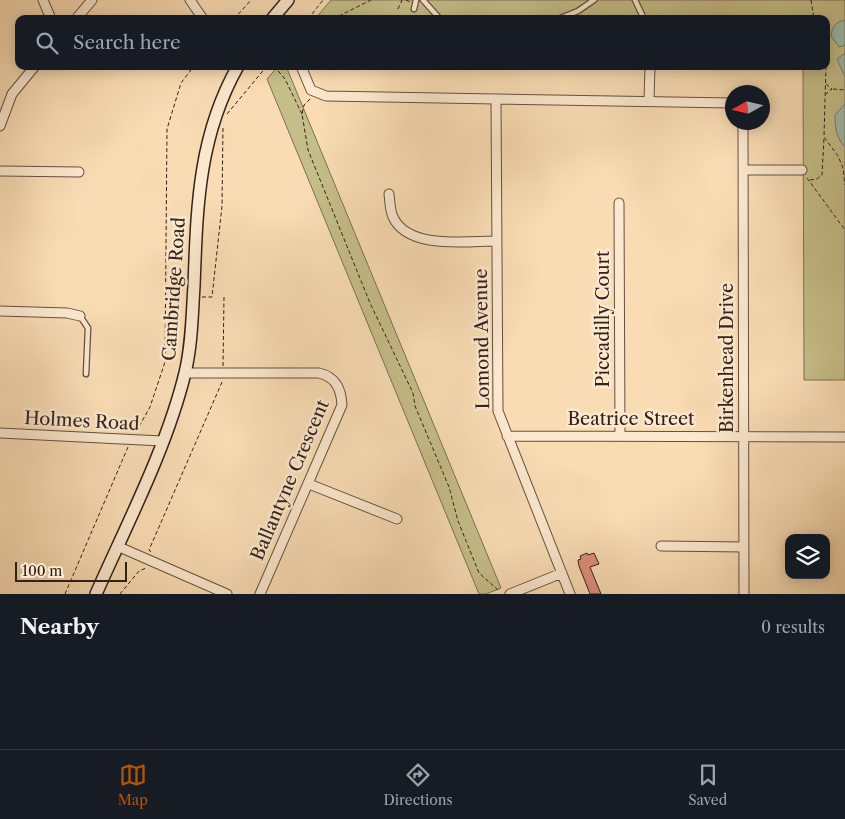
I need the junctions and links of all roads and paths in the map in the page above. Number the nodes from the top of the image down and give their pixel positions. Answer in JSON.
{"nodes":[{"id":1,"x":43,"y":0,"type":"edge"},
{"id":2,"x":92,"y":0,"type":"edge"},
{"id":3,"x":190,"y":0,"type":"edge"},
{"id":4,"x":251,"y":0,"type":"edge"},
{"id":5,"x":288,"y":0,"type":"edge"},
{"id":6,"x":323,"y":0,"type":"edge"},
{"id":7,"x":370,"y":0,"type":"edge"},
{"id":8,"x":402,"y":0,"type":"edge"},
{"id":9,"x":416,"y":0,"type":"edge"},
{"id":10,"x":423,"y":0,"type":"edge"},
{"id":11,"x":594,"y":0,"type":"edge"},
{"id":12,"x":635,"y":0,"type":"edge"},
{"id":13,"x":811,"y":0,"type":"edge"},
{"id":14,"x":398,"y":9,"type":"dead end"},
{"id":15,"x":414,"y":9,"type":"dead end"},
{"id":16,"x":49,"y":15,"type":"edge"},
{"id":17,"x":79,"y":15,"type":"edge"},
{"id":18,"x":200,"y":15,"type":"edge"},
{"id":19,"x":238,"y":15,"type":"edge"},
{"id":20,"x":277,"y":15,"type":"edge"},
{"id":21,"x":311,"y":15,"type":"edge"},
{"id":22,"x":341,"y":15,"type":"edge"},
{"id":23,"x":436,"y":15,"type":"edge"},
{"id":24,"x":568,"y":15,"type":"edge"},
{"id":25,"x":642,"y":15,"type":"edge"},
{"id":26,"x":813,"y":15,"type":"edge"},
{"id":27,"x":33,"y":70,"type":"edge"},
{"id":28,"x":191,"y":70,"type":"edge"},
{"id":29,"x":236,"y":70,"type":"edge"},
{"id":30,"x":264,"y":70,"type":"edge"},
{"id":31,"x":277,"y":70,"type":"edge"},
{"id":32,"x":302,"y":70,"type":"edge"},
{"id":33,"x":650,"y":70,"type":"edge"},
{"id":34,"x":826,"y":70,"type":"edge"},
{"id":35,"x":826,"y":84,"type":"junction"},
{"id":36,"x":832,"y":89,"type":"junction"},
{"id":37,"x":845,"y":90,"type":"edge"},
{"id":38,"x":825,"y":94,"type":"junction"},
{"id":39,"x":311,"y":98,"type":"dead end"},
{"id":40,"x":496,"y":99,"type":"junction"},
{"id":41,"x":649,"y":101,"type":"junction"},
{"id":42,"x":725,"y":103,"type":"edge"},
{"id":43,"x":302,"y":114,"type":"junction"},
{"id":44,"x":226,"y":116,"type":"dead end"},
{"id":45,"x":0,"y":126,"type":"edge"},
{"id":46,"x":211,"y":128,"type":"junction"},
{"id":47,"x":743,"y":130,"type":"edge"},
{"id":48,"x":824,"y":137,"type":"junction"},
{"id":49,"x":840,"y":162,"type":"junction"},
{"id":50,"x":845,"y":162,"type":"edge"},
{"id":51,"x":743,"y":170,"type":"junction"},
{"id":52,"x":802,"y":170,"type":"joint"},
{"id":53,"x":0,"y":171,"type":"edge"},
{"id":54,"x":80,"y":172,"type":"dead end"},
{"id":55,"x":808,"y":179,"type":"junction"},
{"id":56,"x":845,"y":185,"type":"edge"},
{"id":57,"x":389,"y":194,"type":"dead end"},
{"id":58,"x":619,"y":203,"type":"dead end"},
{"id":59,"x":845,"y":230,"type":"edge"},
{"id":60,"x":496,"y":241,"type":"junction"},
{"id":61,"x":224,"y":297,"type":"dead end"},
{"id":62,"x":193,"y":298,"type":"junction"},
{"id":63,"x":0,"y":311,"type":"edge"},
{"id":64,"x":80,"y":316,"type":"joint"},
{"id":65,"x":223,"y":366,"type":"dead end"},
{"id":66,"x":185,"y":373,"type":"junction"},
{"id":67,"x":86,"y":374,"type":"dead end"},
{"id":68,"x":223,"y":379,"type":"dead end"},
{"id":69,"x":0,"y":433,"type":"edge"},
{"id":70,"x":620,"y":435,"type":"junction"},
{"id":71,"x":507,"y":436,"type":"junction"},
{"id":72,"x":743,"y":436,"type":"junction"},
{"id":73,"x":845,"y":436,"type":"edge"},
{"id":74,"x":132,"y":440,"type":"junction"},
{"id":75,"x":162,"y":441,"type":"junction"},
{"id":76,"x":309,"y":484,"type":"junction"},
{"id":77,"x":397,"y":519,"type":"dead end"},
{"id":78,"x":117,"y":546,"type":"junction"},
{"id":79,"x":661,"y":546,"type":"dead end"},
{"id":80,"x":744,"y":547,"type":"junction"},
{"id":81,"x":155,"y":554,"type":"dead end"},
{"id":82,"x":149,"y":567,"type":"dead end"},
{"id":83,"x":562,"y":573,"type":"junction"},
{"id":84,"x":498,"y":590,"type":"dead end"},
{"id":85,"x":65,"y":594,"type":"edge"},
{"id":86,"x":96,"y":594,"type":"edge"},
{"id":87,"x":120,"y":594,"type":"edge"},
{"id":88,"x":227,"y":594,"type":"edge"},
{"id":89,"x":260,"y":594,"type":"edge"},
{"id":90,"x":510,"y":594,"type":"edge"},
{"id":91,"x":570,"y":594,"type":"edge"},
{"id":92,"x":744,"y":594,"type":"edge"}],
"edges":[{"from":1,"to":16,"type":"street"},
{"from":2,"to":17,"type":"street"},
{"from":3,"to":18,"type":"street"},
{"from":4,"to":19,"type":"path"},
{"from":5,"to":20,"type":"main road"},
{"from":6,"to":21,"type":"path"},
{"from":7,"to":22,"type":"path"},
{"from":8,"to":14,"type":"path"},
{"from":9,"to":15,"type":"lane"},
{"from":10,"to":23,"type":"lane"},
{"from":11,"to":24,"type":"lane"},
{"from":12,"to":25,"type":"lane"},
{"from":13,"to":26,"type":"path"},
{"from":27,"to":45,"type":"street"},
{"from":28,"to":74,"type":"path"},
{"from":29,"to":46,"type":"main road","name":"Cambridge Road"},
{"from":30,"to":44,"type":"path"},
{"from":31,"to":43,"type":"path"},
{"from":32,"to":40,"type":"street"},
{"from":33,"to":41,"type":"street"},
{"from":34,"to":35,"type":"path"},
{"from":35,"to":36,"type":"path"},
{"from":35,"to":38,"type":"path"},
{"from":36,"to":37,"type":"path"},
{"from":36,"to":38,"type":"path"},
{"from":38,"to":48,"type":"path"},
{"from":39,"to":43,"type":"path"},
{"from":40,"to":41,"type":"street"},
{"from":40,"to":60,"type":"street","name":"Lomond Avenue"},
{"from":41,"to":42,"type":"street"},
{"from":43,"to":84,"type":"path"},
{"from":46,"to":62,"type":"main road","name":"Cambridge Road"},
{"from":46,"to":62,"type":"path"},
{"from":47,"to":51,"type":"street","name":"Birkenhead Drive"},
{"from":48,"to":49,"type":"path"},
{"from":48,"to":55,"type":"path"},
{"from":49,"to":50,"type":"path"},
{"from":49,"to":56,"type":"path"},
{"from":51,"to":52,"type":"street"},
{"from":51,"to":72,"type":"street","name":"Birkenhead Drive"},
{"from":52,"to":55,"type":"path"},
{"from":53,"to":54,"type":"street"},
{"from":55,"to":59,"type":"path"},
{"from":57,"to":60,"type":"street"},
{"from":58,"to":70,"type":"street","name":"Piccadilly Court"},
{"from":60,"to":71,"type":"street","name":"Lomond Avenue"},
{"from":61,"to":65,"type":"path"},
{"from":62,"to":66,"type":"main road","name":"Cambridge Road"},
{"from":63,"to":64,"type":"street"},
{"from":64,"to":67,"type":"lane"},
{"from":66,"to":75,"type":"main road","name":"Cambridge Road"},
{"from":66,"to":76,"type":"street","name":"Ballantyne Crescent"},
{"from":68,"to":81,"type":"path"},
{"from":69,"to":74,"type":"street","name":"Holmes Road"},
{"from":70,"to":71,"type":"street","name":"Beatrice Street"},
{"from":70,"to":72,"type":"street","name":"Beatrice Street"},
{"from":71,"to":83,"type":"street","name":"Lomond Avenue"},
{"from":72,"to":73,"type":"street","name":"Beatrice Street"},
{"from":72,"to":80,"type":"street","name":"Birkenhead Drive"},
{"from":74,"to":75,"type":"street","name":"Holmes Road"},
{"from":74,"to":85,"type":"path"},
{"from":75,"to":78,"type":"main road","name":"Cambridge Road"},
{"from":76,"to":77,"type":"street"},
{"from":76,"to":89,"type":"street","name":"Ballantyne Crescent"},
{"from":78,"to":86,"type":"main road","name":"Cambridge Road"},
{"from":78,"to":88,"type":"street"},
{"from":79,"to":80,"type":"street"},
{"from":80,"to":92,"type":"street","name":"Birkenhead Drive"},
{"from":82,"to":87,"type":"path"},
{"from":83,"to":90,"type":"street"},
{"from":83,"to":91,"type":"street","name":"Lomond Avenue"}]}
